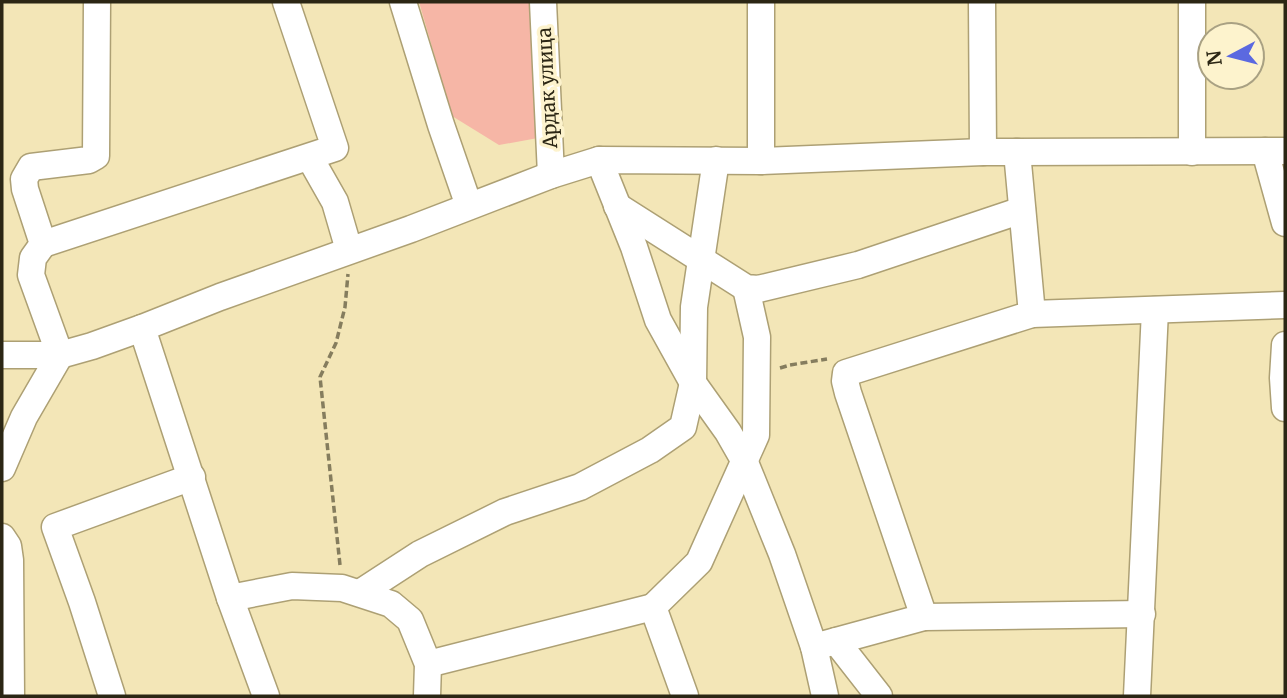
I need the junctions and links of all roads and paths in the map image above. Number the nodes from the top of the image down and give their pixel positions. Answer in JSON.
{"nodes":[{"id":1,"x":97,"y":2,"type":"edge"},
{"id":2,"x":286,"y":2,"type":"edge"},
{"id":3,"x":403,"y":2,"type":"edge"},
{"id":4,"x":543,"y":2,"type":"edge"},
{"id":5,"x":761,"y":2,"type":"edge"},
{"id":6,"x":982,"y":2,"type":"edge"},
{"id":7,"x":1192,"y":2,"type":"edge"},
{"id":8,"x":1275,"y":151,"type":"edge"},
{"id":9,"x":983,"y":152,"type":"junction"},
{"id":10,"x":1017,"y":152,"type":"junction"},
{"id":11,"x":1192,"y":152,"type":"junction"},
{"id":12,"x":310,"y":158,"type":"junction"},
{"id":13,"x":599,"y":160,"type":"junction"},
{"id":14,"x":716,"y":160,"type":"junction"},
{"id":15,"x":761,"y":161,"type":"junction"},
{"id":16,"x":551,"y":175,"type":"junction"},
{"id":17,"x":617,"y":205,"type":"junction"},
{"id":18,"x":469,"y":206,"type":"junction"},
{"id":19,"x":1021,"y":210,"type":"junction"},
{"id":20,"x":1285,"y":223,"type":"edge"},
{"id":21,"x":43,"y":244,"type":"junction"},
{"id":22,"x":701,"y":259,"type":"junction"},
{"id":23,"x":349,"y":260,"type":"junction"},
{"id":24,"x":746,"y":288,"type":"junction"},
{"id":25,"x":1285,"y":305,"type":"edge"},
{"id":26,"x":1155,"y":310,"type":"junction"},
{"id":27,"x":1032,"y":314,"type":"junction"},
{"id":28,"x":142,"y":328,"type":"junction"},
{"id":29,"x":1285,"y":345,"type":"edge"},
{"id":30,"x":2,"y":355,"type":"edge"},
{"id":31,"x":60,"y":355,"type":"junction"},
{"id":32,"x":846,"y":373,"type":"junction"},
{"id":33,"x":757,"y":375,"type":"junction"},
{"id":34,"x":693,"y":383,"type":"junction"},
{"id":35,"x":1285,"y":408,"type":"edge"},
{"id":36,"x":744,"y":460,"type":"junction"},
{"id":37,"x":2,"y":468,"type":"edge"},
{"id":38,"x":192,"y":477,"type":"junction"},
{"id":39,"x":2,"y":537,"type":"edge"},
{"id":40,"x":351,"y":591,"type":"junction"},
{"id":41,"x":230,"y":598,"type":"junction"},
{"id":42,"x":653,"y":607,"type":"junction"},
{"id":43,"x":1142,"y":614,"type":"junction"},
{"id":44,"x":924,"y":617,"type":"junction"},
{"id":45,"x":825,"y":644,"type":"junction"},
{"id":46,"x":428,"y":664,"type":"junction"},
{"id":47,"x":10,"y":696,"type":"edge"},
{"id":48,"x":111,"y":696,"type":"edge"},
{"id":49,"x":266,"y":696,"type":"edge"},
{"id":50,"x":427,"y":696,"type":"edge"},
{"id":51,"x":685,"y":696,"type":"edge"},
{"id":52,"x":825,"y":696,"type":"edge"},
{"id":53,"x":879,"y":696,"type":"edge"},
{"id":54,"x":1137,"y":696,"type":"edge"}],
"edges":[{"from":1,"to":21,"type":"street"},
{"from":2,"to":12,"type":"street"},
{"from":3,"to":18,"type":"street"},
{"from":4,"to":16,"type":"street","name":"Ардак улица"},
{"from":5,"to":15,"type":"street"},
{"from":6,"to":9,"type":"street"},
{"from":7,"to":11,"type":"street"},
{"from":8,"to":11,"type":"street"},
{"from":8,"to":20,"type":"street"},
{"from":9,"to":10,"type":"street"},
{"from":9,"to":15,"type":"street"},
{"from":10,"to":11,"type":"street"},
{"from":10,"to":19,"type":"street"},
{"from":12,"to":21,"type":"street"},
{"from":12,"to":23,"type":"street"},
{"from":13,"to":14,"type":"street"},
{"from":13,"to":16,"type":"street"},
{"from":13,"to":17,"type":"street"},
{"from":14,"to":15,"type":"street"},
{"from":14,"to":22,"type":"street"},
{"from":16,"to":18,"type":"street"},
{"from":17,"to":22,"type":"street"},
{"from":17,"to":34,"type":"street"},
{"from":18,"to":23,"type":"street"},
{"from":19,"to":24,"type":"street"},
{"from":19,"to":27,"type":"street"},
{"from":21,"to":31,"type":"street"},
{"from":22,"to":24,"type":"street"},
{"from":22,"to":34,"type":"street"},
{"from":23,"to":28,"type":"street"},
{"from":23,"to":40,"type":"path"},
{"from":24,"to":33,"type":"street"},
{"from":25,"to":26,"type":"street"},
{"from":26,"to":27,"type":"street"},
{"from":26,"to":43,"type":"street"},
{"from":27,"to":32,"type":"street"},
{"from":28,"to":31,"type":"street"},
{"from":28,"to":38,"type":"street"},
{"from":29,"to":35,"type":"street"},
{"from":30,"to":31,"type":"street"},
{"from":31,"to":37,"type":"street"},
{"from":32,"to":33,"type":"path"},
{"from":32,"to":44,"type":"street"},
{"from":33,"to":36,"type":"street"},
{"from":34,"to":36,"type":"street"},
{"from":34,"to":40,"type":"street"},
{"from":36,"to":42,"type":"street"},
{"from":36,"to":45,"type":"street"},
{"from":38,"to":41,"type":"street"},
{"from":38,"to":48,"type":"street"},
{"from":39,"to":47,"type":"street"},
{"from":40,"to":41,"type":"street"},
{"from":40,"to":46,"type":"street"},
{"from":41,"to":49,"type":"street"},
{"from":42,"to":46,"type":"street"},
{"from":42,"to":51,"type":"street"},
{"from":43,"to":44,"type":"street"},
{"from":43,"to":54,"type":"street"},
{"from":44,"to":45,"type":"street"},
{"from":45,"to":52,"type":"street"},
{"from":45,"to":53,"type":"street"},
{"from":46,"to":50,"type":"street"}]}
